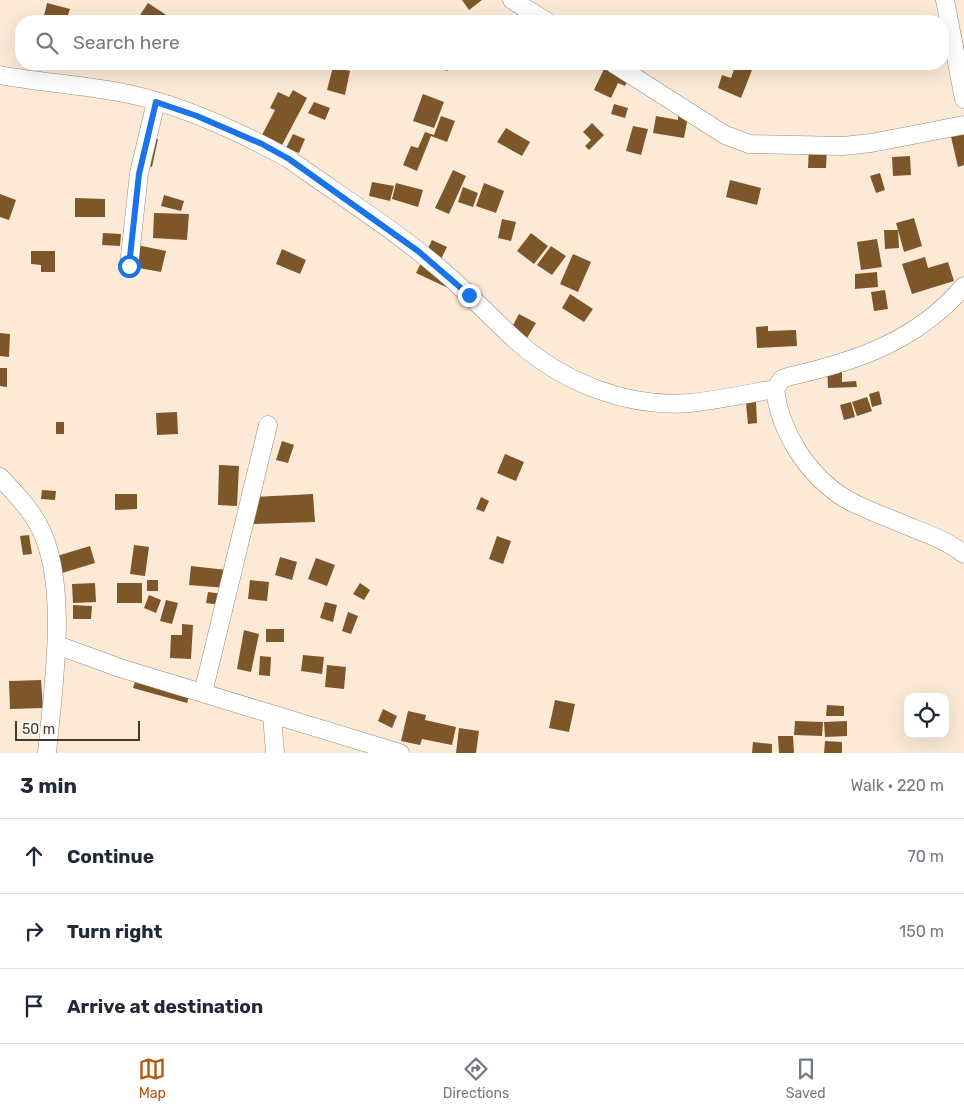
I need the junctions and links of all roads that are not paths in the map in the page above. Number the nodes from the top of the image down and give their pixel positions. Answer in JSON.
{"nodes":[{"id":1,"x":512,"y":0,"type":"edge"},
{"id":2,"x":945,"y":0,"type":"edge"},
{"id":3,"x":536,"y":15,"type":"edge"},
{"id":4,"x":948,"y":15,"type":"edge"},
{"id":5,"x":949,"y":21,"type":"edge"},
{"id":6,"x":623,"y":70,"type":"edge"},
{"id":7,"x":0,"y":75,"type":"edge"},
{"id":8,"x":964,"y":99,"type":"edge"},
{"id":9,"x":156,"y":102,"type":"junction"},
{"id":10,"x":964,"y":125,"type":"edge"},
{"id":11,"x":129,"y":266,"type":"dead end"},
{"id":12,"x":964,"y":286,"type":"edge"},
{"id":13,"x":776,"y":389,"type":"junction"},
{"id":14,"x":268,"y":425,"type":"dead end"},
{"id":15,"x":0,"y":477,"type":"edge"},
{"id":16,"x":964,"y":554,"type":"edge"},
{"id":17,"x":57,"y":645,"type":"junction"},
{"id":18,"x":203,"y":693,"type":"junction"},
{"id":19,"x":272,"y":714,"type":"junction"},
{"id":20,"x":48,"y":753,"type":"edge"},
{"id":21,"x":275,"y":753,"type":"edge"},
{"id":22,"x":400,"y":753,"type":"edge"}],
"edges":[{"from":1,"to":3,"type":"street"},
{"from":2,"to":4,"type":"street"},
{"from":5,"to":8,"type":"street"},
{"from":6,"to":10,"type":"street"},
{"from":7,"to":9,"type":"street"},
{"from":9,"to":11,"type":"street"},
{"from":9,"to":13,"type":"street"},
{"from":12,"to":13,"type":"street"},
{"from":13,"to":16,"type":"street"},
{"from":14,"to":18,"type":"street"},
{"from":15,"to":17,"type":"street"},
{"from":17,"to":18,"type":"street"},
{"from":17,"to":20,"type":"street"},
{"from":18,"to":19,"type":"street"},
{"from":19,"to":21,"type":"street"},
{"from":19,"to":22,"type":"street"}]}
